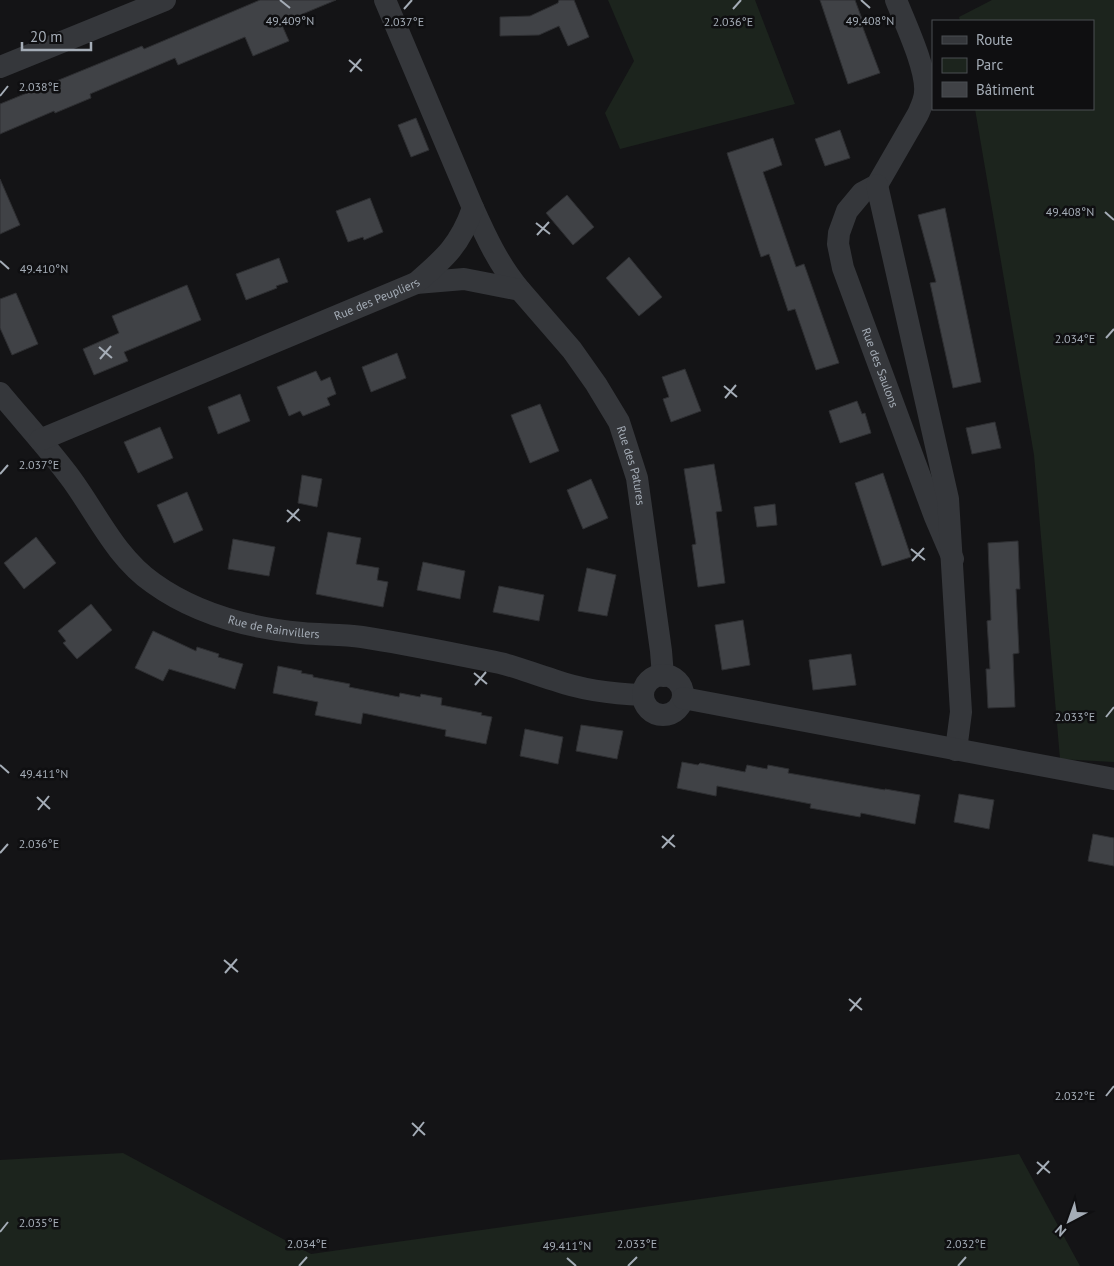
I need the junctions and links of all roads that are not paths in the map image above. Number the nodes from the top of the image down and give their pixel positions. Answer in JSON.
{"nodes":[{"id":1,"x":165,"y":0,"type":"edge"},
{"id":2,"x":385,"y":0,"type":"edge"},
{"id":3,"x":896,"y":0,"type":"edge"},
{"id":4,"x":0,"y":67,"type":"edge"},
{"id":5,"x":877,"y":185,"type":"junction"},
{"id":6,"x":473,"y":208,"type":"junction"},
{"id":7,"x":416,"y":283,"type":"junction"},
{"id":8,"x":520,"y":290,"type":"junction"},
{"id":9,"x":0,"y":393,"type":"edge"},
{"id":10,"x":40,"y":440,"type":"junction"},
{"id":11,"x":953,"y":559,"type":"junction"},
{"id":12,"x":663,"y":676,"type":"junction"},
{"id":13,"x":643,"y":695,"type":"junction"},
{"id":14,"x":683,"y":698,"type":"junction"},
{"id":15,"x":956,"y":750,"type":"junction"},
{"id":16,"x":1114,"y":779,"type":"edge"}],
"edges":[{"from":1,"to":4,"type":"street"},
{"from":2,"to":6,"type":"street"},
{"from":3,"to":5,"type":"street","name":"Rue des Saulons"},
{"from":5,"to":11,"type":"street","name":"Rue des Saulons"},
{"from":5,"to":11,"type":"street","name":"Rue des Saulons"},
{"from":6,"to":7,"type":"street","name":"Rue des Peupliers"},
{"from":6,"to":8,"type":"street","name":"Rue des Patures"},
{"from":7,"to":8,"type":"street"},
{"from":7,"to":10,"type":"street","name":"Rue des Peupliers"},
{"from":8,"to":12,"type":"street","name":"Rue des Patures"},
{"from":9,"to":10,"type":"street","name":"Rue de Rainvillers"},
{"from":10,"to":13,"type":"street","name":"Rue de Rainvillers"},
{"from":11,"to":15,"type":"street","name":"Rue des Saulons"},
{"from":12,"to":13,"type":"street"},
{"from":12,"to":14,"type":"street"},
{"from":13,"to":14,"type":"street"},
{"from":14,"to":15,"type":"street"},
{"from":15,"to":16,"type":"street"}]}
